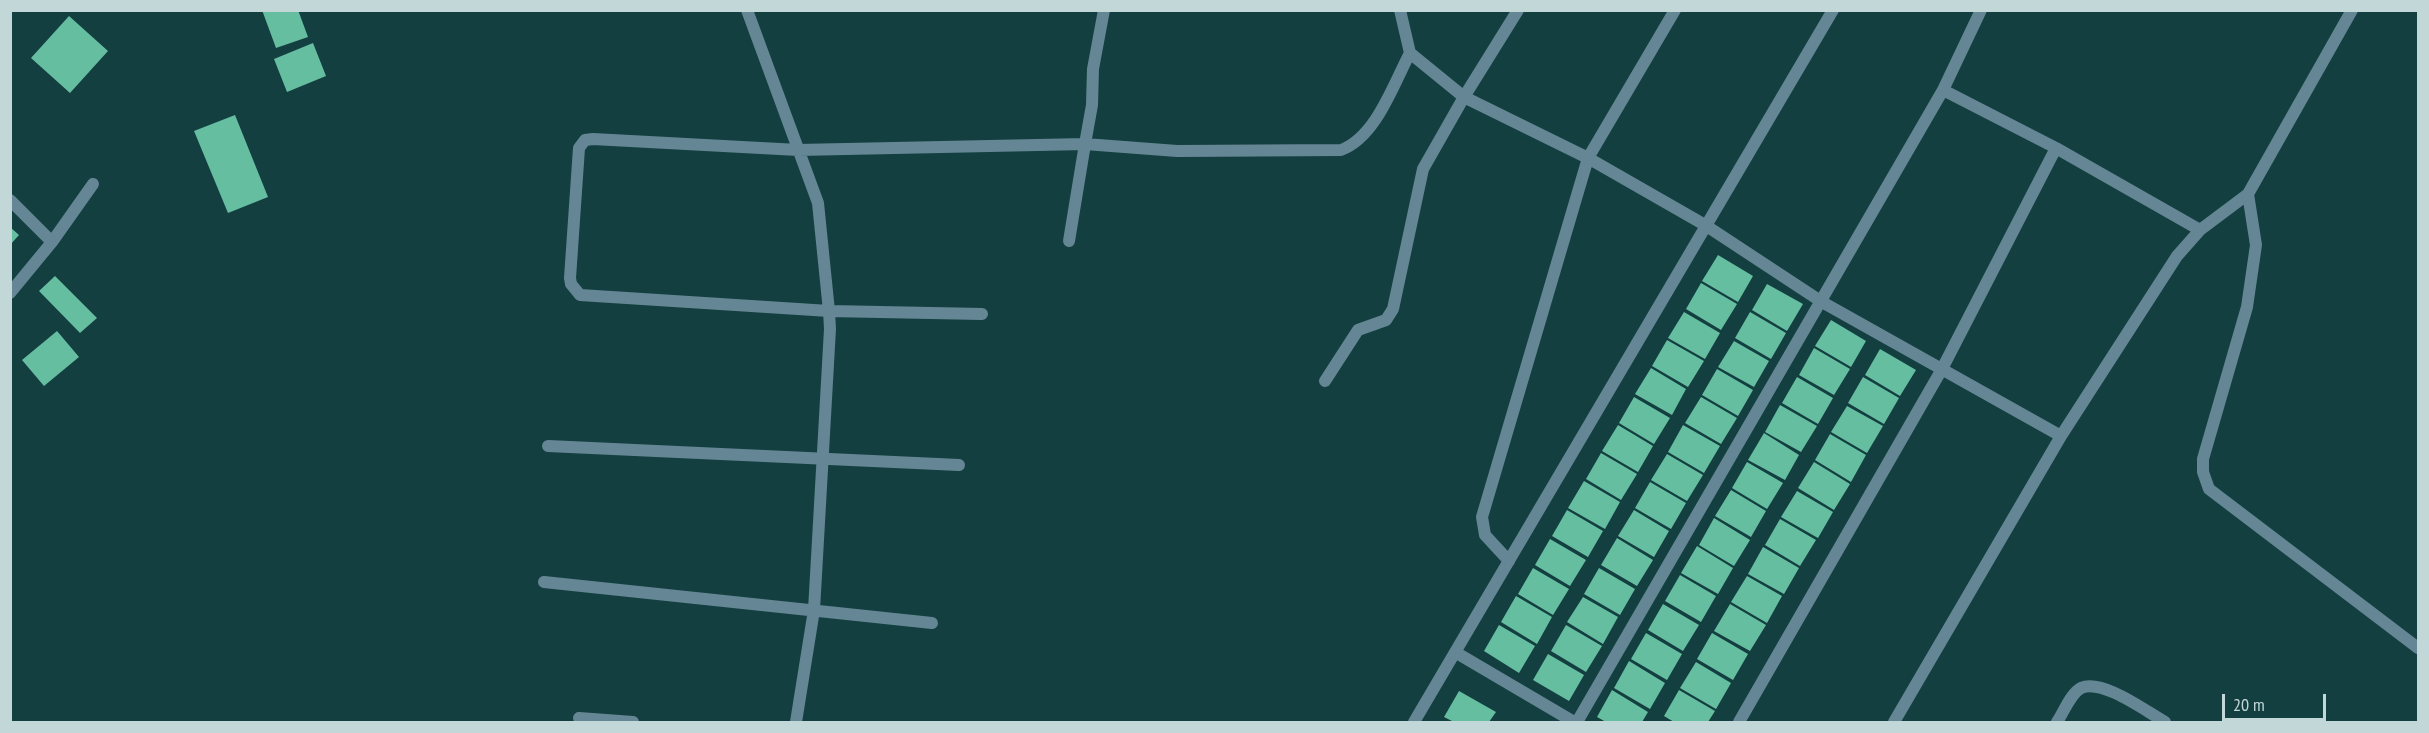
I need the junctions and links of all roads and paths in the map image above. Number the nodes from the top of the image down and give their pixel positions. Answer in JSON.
{"nodes":[{"id":1,"x":747,"y":10,"type":"edge"},
{"id":2,"x":1104,"y":10,"type":"edge"},
{"id":3,"x":1400,"y":10,"type":"edge"},
{"id":4,"x":1518,"y":10,"type":"edge"},
{"id":5,"x":1675,"y":10,"type":"edge"},
{"id":6,"x":1833,"y":10,"type":"edge"},
{"id":7,"x":1981,"y":10,"type":"edge"},
{"id":8,"x":2352,"y":10,"type":"edge"},
{"id":9,"x":1410,"y":53,"type":"junction"},
{"id":10,"x":1943,"y":90,"type":"junction"},
{"id":11,"x":1464,"y":97,"type":"junction"},
{"id":12,"x":1085,"y":144,"type":"junction"},
{"id":13,"x":2056,"y":148,"type":"junction"},
{"id":14,"x":798,"y":150,"type":"junction"},
{"id":15,"x":1588,"y":158,"type":"junction"},
{"id":16,"x":93,"y":184,"type":"dead end"},
{"id":17,"x":2248,"y":194,"type":"junction"},
{"id":18,"x":10,"y":200,"type":"edge"},
{"id":19,"x":1705,"y":225,"type":"junction"},
{"id":20,"x":2200,"y":230,"type":"junction"},
{"id":21,"x":1069,"y":241,"type":"dead end"},
{"id":22,"x":52,"y":242,"type":"junction"},
{"id":23,"x":10,"y":293,"type":"edge"},
{"id":24,"x":1822,"y":302,"type":"junction"},
{"id":25,"x":829,"y":311,"type":"junction"},
{"id":26,"x":982,"y":314,"type":"dead end"},
{"id":27,"x":1942,"y":369,"type":"junction"},
{"id":28,"x":1325,"y":381,"type":"dead end"},
{"id":29,"x":2061,"y":436,"type":"junction"},
{"id":30,"x":548,"y":446,"type":"dead end"},
{"id":31,"x":823,"y":457,"type":"junction"},
{"id":32,"x":959,"y":465,"type":"dead end"},
{"id":33,"x":1509,"y":561,"type":"junction"},
{"id":34,"x":544,"y":582,"type":"dead end"},
{"id":35,"x":814,"y":610,"type":"junction"},
{"id":36,"x":932,"y":622,"type":"dead end"},
{"id":37,"x":2418,"y":648,"type":"edge"},
{"id":38,"x":1455,"y":652,"type":"junction"},
{"id":39,"x":579,"y":718,"type":"dead end"},
{"id":40,"x":633,"y":723,"type":"edge"},
{"id":41,"x":796,"y":723,"type":"edge"},
{"id":42,"x":1414,"y":723,"type":"edge"},
{"id":43,"x":1575,"y":723,"type":"edge"},
{"id":44,"x":1739,"y":723,"type":"edge"},
{"id":45,"x":1894,"y":723,"type":"edge"},
{"id":46,"x":2057,"y":723,"type":"edge"},
{"id":47,"x":2165,"y":723,"type":"edge"}],
"edges":[{"from":1,"to":14,"type":"street"},
{"from":2,"to":12,"type":"street"},
{"from":3,"to":9,"type":"street"},
{"from":4,"to":11,"type":"street"},
{"from":5,"to":15,"type":"street"},
{"from":6,"to":19,"type":"street"},
{"from":7,"to":10,"type":"street"},
{"from":8,"to":17,"type":"street"},
{"from":9,"to":11,"type":"street"},
{"from":9,"to":12,"type":"street"},
{"from":10,"to":13,"type":"street"},
{"from":10,"to":24,"type":"street"},
{"from":11,"to":15,"type":"street"},
{"from":11,"to":28,"type":"street"},
{"from":12,"to":14,"type":"street"},
{"from":12,"to":21,"type":"street"},
{"from":13,"to":20,"type":"street"},
{"from":13,"to":27,"type":"street"},
{"from":14,"to":25,"type":"street"},
{"from":14,"to":25,"type":"street"},
{"from":15,"to":19,"type":"street"},
{"from":15,"to":33,"type":"street"},
{"from":16,"to":22,"type":"street"},
{"from":17,"to":20,"type":"street"},
{"from":17,"to":37,"type":"street"},
{"from":18,"to":22,"type":"street"},
{"from":19,"to":24,"type":"street"},
{"from":19,"to":33,"type":"street"},
{"from":20,"to":29,"type":"street"},
{"from":22,"to":23,"type":"street"},
{"from":24,"to":27,"type":"street"},
{"from":24,"to":43,"type":"street"},
{"from":25,"to":26,"type":"street"},
{"from":25,"to":31,"type":"street"},
{"from":27,"to":29,"type":"street"},
{"from":27,"to":44,"type":"street"},
{"from":29,"to":45,"type":"street"},
{"from":30,"to":31,"type":"street"},
{"from":31,"to":32,"type":"street"},
{"from":31,"to":35,"type":"street"},
{"from":33,"to":38,"type":"street"},
{"from":34,"to":35,"type":"street"},
{"from":35,"to":36,"type":"street"},
{"from":35,"to":41,"type":"street"},
{"from":38,"to":42,"type":"street"},
{"from":38,"to":43,"type":"street"},
{"from":39,"to":40,"type":"street"},
{"from":46,"to":47,"type":"street"}]}
